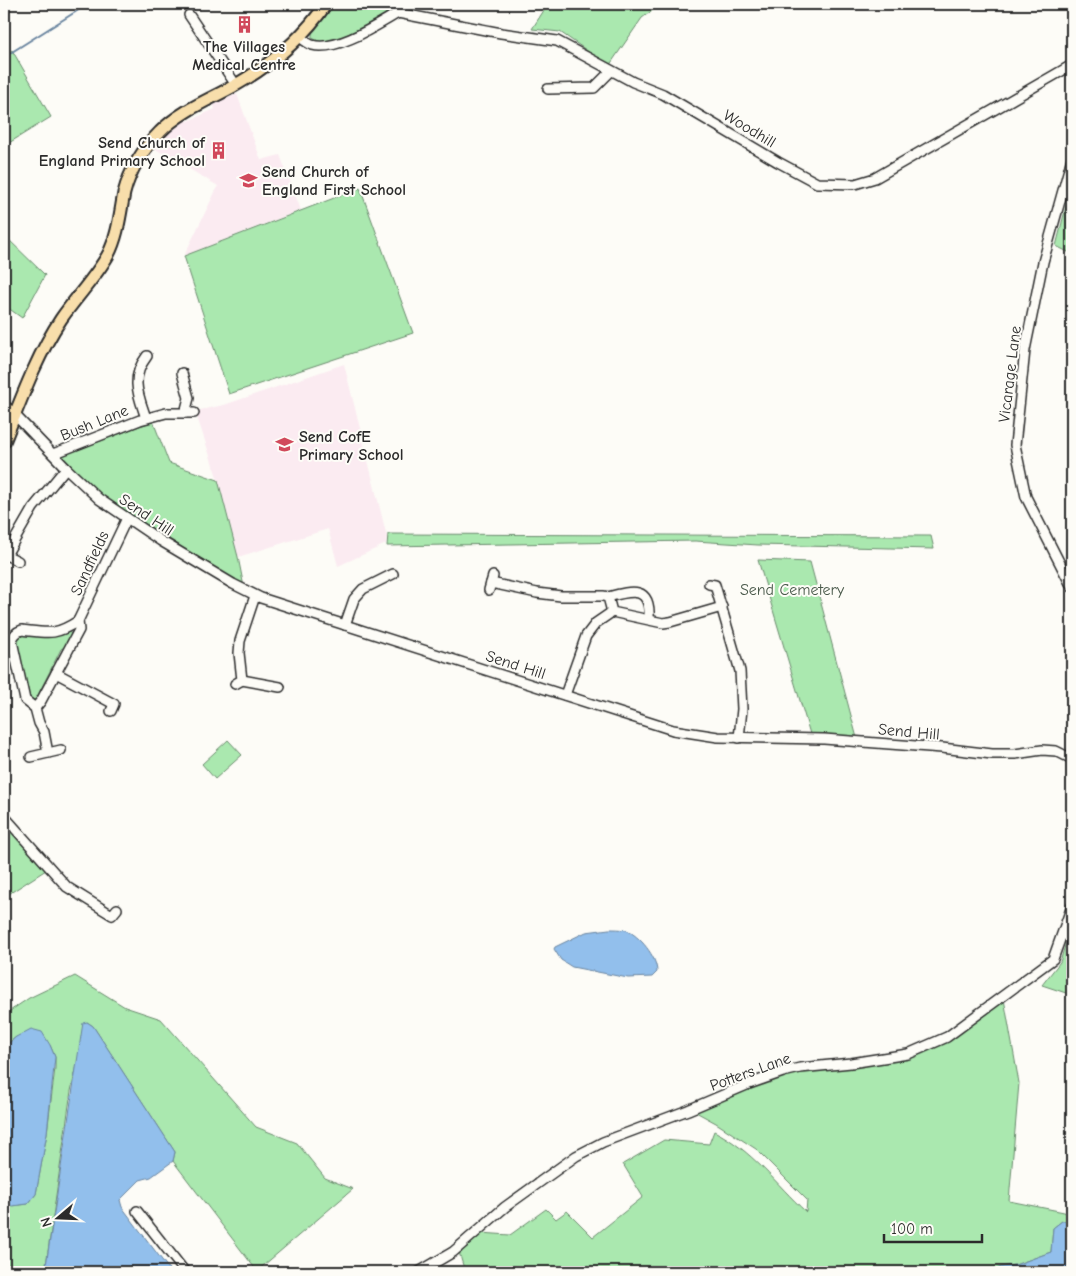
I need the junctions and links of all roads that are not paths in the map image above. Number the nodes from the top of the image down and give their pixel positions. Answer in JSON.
{"nodes":[{"id":1,"x":326,"y":4,"type":"edge"},
{"id":2,"x":399,"y":8,"type":"edge"},
{"id":3,"x":189,"y":15,"type":"dead end"},
{"id":4,"x":299,"y":36,"type":"junction"},
{"id":5,"x":1072,"y":65,"type":"edge"},
{"id":6,"x":611,"y":71,"type":"junction"},
{"id":7,"x":236,"y":85,"type":"junction"},
{"id":8,"x":548,"y":89,"type":"dead end"},
{"id":9,"x":1072,"y":158,"type":"edge"},
{"id":10,"x":147,"y":356,"type":"dead end"},
{"id":11,"x":182,"y":373,"type":"dead end"},
{"id":12,"x":4,"y":407,"type":"edge"},
{"id":13,"x":185,"y":413,"type":"junction"},
{"id":14,"x":194,"y":413,"type":"dead end"},
{"id":15,"x":15,"y":415,"type":"junction"},
{"id":16,"x":146,"y":418,"type":"junction"},
{"id":17,"x":4,"y":442,"type":"edge"},
{"id":18,"x":53,"y":454,"type":"junction"},
{"id":19,"x":66,"y":468,"type":"junction"},
{"id":20,"x":127,"y":518,"type":"junction"},
{"id":21,"x":5,"y":554,"type":"edge"},
{"id":22,"x":18,"y":561,"type":"dead end"},
{"id":23,"x":394,"y":574,"type":"dead end"},
{"id":24,"x":491,"y":583,"type":"dead end"},
{"id":25,"x":709,"y":584,"type":"dead end"},
{"id":26,"x":1072,"y":586,"type":"edge"},
{"id":27,"x":608,"y":597,"type":"junction"},
{"id":28,"x":251,"y":600,"type":"junction"},
{"id":29,"x":722,"y":607,"type":"junction"},
{"id":30,"x":612,"y":612,"type":"junction"},
{"id":31,"x":649,"y":619,"type":"junction"},
{"id":32,"x":78,"y":621,"type":"junction"},
{"id":33,"x":345,"y":624,"type":"junction"},
{"id":34,"x":56,"y":672,"type":"junction"},
{"id":35,"x":280,"y":687,"type":"dead end"},
{"id":36,"x":566,"y":695,"type":"junction"},
{"id":37,"x":114,"y":704,"type":"dead end"},
{"id":38,"x":35,"y":708,"type":"junction"},
{"id":39,"x":739,"y":738,"type":"junction"},
{"id":40,"x":61,"y":750,"type":"dead end"},
{"id":41,"x":48,"y":753,"type":"junction"},
{"id":42,"x":31,"y":757,"type":"dead end"},
{"id":43,"x":1072,"y":760,"type":"edge"},
{"id":44,"x":4,"y":816,"type":"edge"},
{"id":45,"x":1072,"y":906,"type":"edge"},
{"id":46,"x":118,"y":909,"type":"dead end"},
{"id":47,"x":137,"y":1211,"type":"dead end"},
{"id":48,"x":185,"y":1272,"type":"edge"},
{"id":49,"x":419,"y":1272,"type":"edge"}],
"edges":[{"from":1,"to":4,"type":"main road"},
{"from":2,"to":4,"type":"street"},
{"from":2,"to":6,"type":"street","name":"Woodhill"},
{"from":3,"to":7,"type":"street"},
{"from":4,"to":7,"type":"main road"},
{"from":5,"to":6,"type":"street","name":"Woodhill"},
{"from":6,"to":8,"type":"street"},
{"from":7,"to":15,"type":"main road"},
{"from":9,"to":26,"type":"street","name":"Vicarage Lane"},
{"from":10,"to":16,"type":"street","name":"Bush Lane"},
{"from":11,"to":13,"type":"street"},
{"from":12,"to":15,"type":"main road"},
{"from":13,"to":14,"type":"street","name":"Bush Lane"},
{"from":13,"to":16,"type":"street","name":"Bush Lane"},
{"from":15,"to":17,"type":"main road"},
{"from":15,"to":18,"type":"street","name":"Send Hill"},
{"from":16,"to":18,"type":"street","name":"Bush Lane"},
{"from":18,"to":19,"type":"street","name":"Send Hill"},
{"from":19,"to":20,"type":"street","name":"Send Hill"},
{"from":19,"to":21,"type":"street"},
{"from":20,"to":28,"type":"street","name":"Send Hill"},
{"from":20,"to":32,"type":"street","name":"Sandfields"},
{"from":21,"to":22,"type":"street"},
{"from":23,"to":33,"type":"street"},
{"from":24,"to":27,"type":"street"},
{"from":25,"to":29,"type":"street"},
{"from":27,"to":30,"type":"street"},
{"from":27,"to":31,"type":"street"},
{"from":28,"to":33,"type":"street","name":"Send Hill"},
{"from":28,"to":35,"type":"street"},
{"from":29,"to":31,"type":"street"},
{"from":29,"to":39,"type":"street"},
{"from":30,"to":31,"type":"street"},
{"from":30,"to":36,"type":"street"},
{"from":32,"to":34,"type":"street","name":"Sandfields"},
{"from":32,"to":38,"type":"street","name":"Sandfields"},
{"from":33,"to":36,"type":"street","name":"Send Hill"},
{"from":34,"to":37,"type":"street"},
{"from":34,"to":38,"type":"street","name":"Sandfields"},
{"from":36,"to":39,"type":"street","name":"Send Hill"},
{"from":38,"to":41,"type":"street","name":"Sandfields"},
{"from":39,"to":43,"type":"street","name":"Send Hill"},
{"from":40,"to":41,"type":"street"},
{"from":41,"to":42,"type":"street"},
{"from":44,"to":46,"type":"street"},
{"from":45,"to":49,"type":"street","name":"Potters Lane"},
{"from":47,"to":48,"type":"street"}]}
